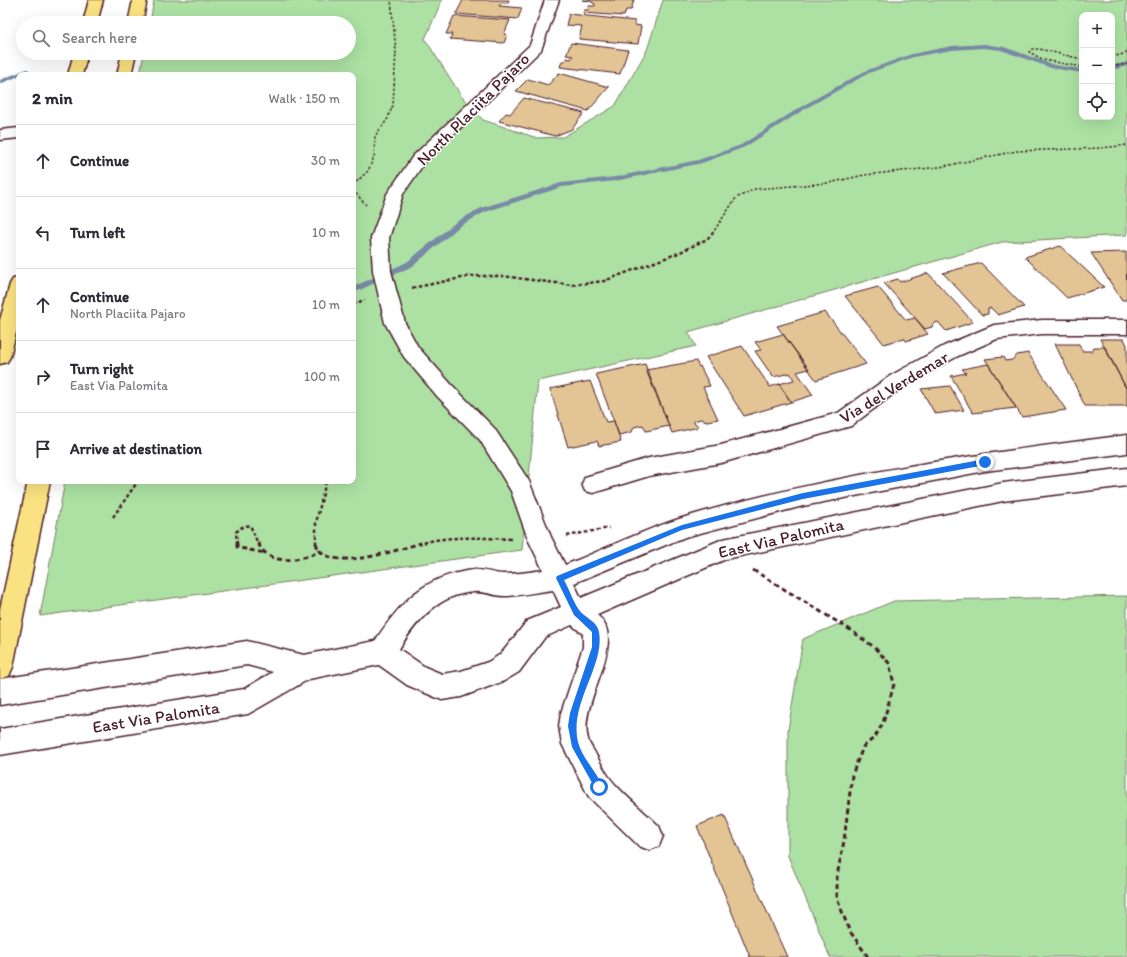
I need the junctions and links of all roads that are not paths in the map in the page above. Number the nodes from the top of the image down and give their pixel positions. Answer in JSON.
{"nodes":[{"id":1,"x":96,"y":0,"type":"edge"},
{"id":2,"x":140,"y":0,"type":"edge"},
{"id":3,"x":552,"y":0,"type":"edge"},
{"id":4,"x":92,"y":16,"type":"edge"},
{"id":5,"x":137,"y":16,"type":"edge"},
{"id":6,"x":79,"y":60,"type":"edge"},
{"id":7,"x":127,"y":60,"type":"edge"},
{"id":8,"x":76,"y":72,"type":"edge"},
{"id":9,"x":125,"y":72,"type":"edge"},
{"id":10,"x":16,"y":133,"type":"edge"},
{"id":11,"x":0,"y":135,"type":"edge"},
{"id":12,"x":16,"y":296,"type":"edge"},
{"id":13,"x":1127,"y":327,"type":"edge"},
{"id":14,"x":0,"y":357,"type":"edge"},
{"id":15,"x":1127,"y":444,"type":"edge"},
{"id":16,"x":1127,"y":477,"type":"edge"},
{"id":17,"x":38,"y":484,"type":"edge"},
{"id":18,"x":593,"y":484,"type":"dead end"},
{"id":19,"x":560,"y":578,"type":"junction"},
{"id":20,"x":576,"y":612,"type":"junction"},
{"id":21,"x":382,"y":652,"type":"junction"},
{"id":22,"x":304,"y":667,"type":"junction"},
{"id":23,"x":0,"y":668,"type":"edge"},
{"id":24,"x":0,"y":692,"type":"edge"},
{"id":25,"x":0,"y":742,"type":"edge"},
{"id":26,"x":649,"y":836,"type":"dead end"}],
"edges":[{"from":1,"to":4,"type":"main road"},
{"from":2,"to":5,"type":"main road"},
{"from":3,"to":19,"type":"street","name":"North Placiita Pajaro"},
{"from":6,"to":8,"type":"main road"},
{"from":7,"to":9,"type":"main road"},
{"from":10,"to":11,"type":"street"},
{"from":12,"to":14,"type":"main road"},
{"from":13,"to":18,"type":"street","name":"Via del Verdemar"},
{"from":15,"to":19,"type":"street","name":"East Via Palomita"},
{"from":16,"to":20,"type":"street","name":"East Via Palomita"},
{"from":17,"to":23,"type":"main road"},
{"from":19,"to":20,"type":"street","name":"North Placiita Pajaro"},
{"from":19,"to":21,"type":"street","name":"East Via Palomita"},
{"from":20,"to":21,"type":"street","name":"East Via Palomita"},
{"from":20,"to":26,"type":"street"},
{"from":21,"to":22,"type":"street","name":"East Via Palomita"},
{"from":22,"to":24,"type":"street","name":"East Via Palomita"},
{"from":22,"to":25,"type":"street","name":"East Via Palomita"}]}
